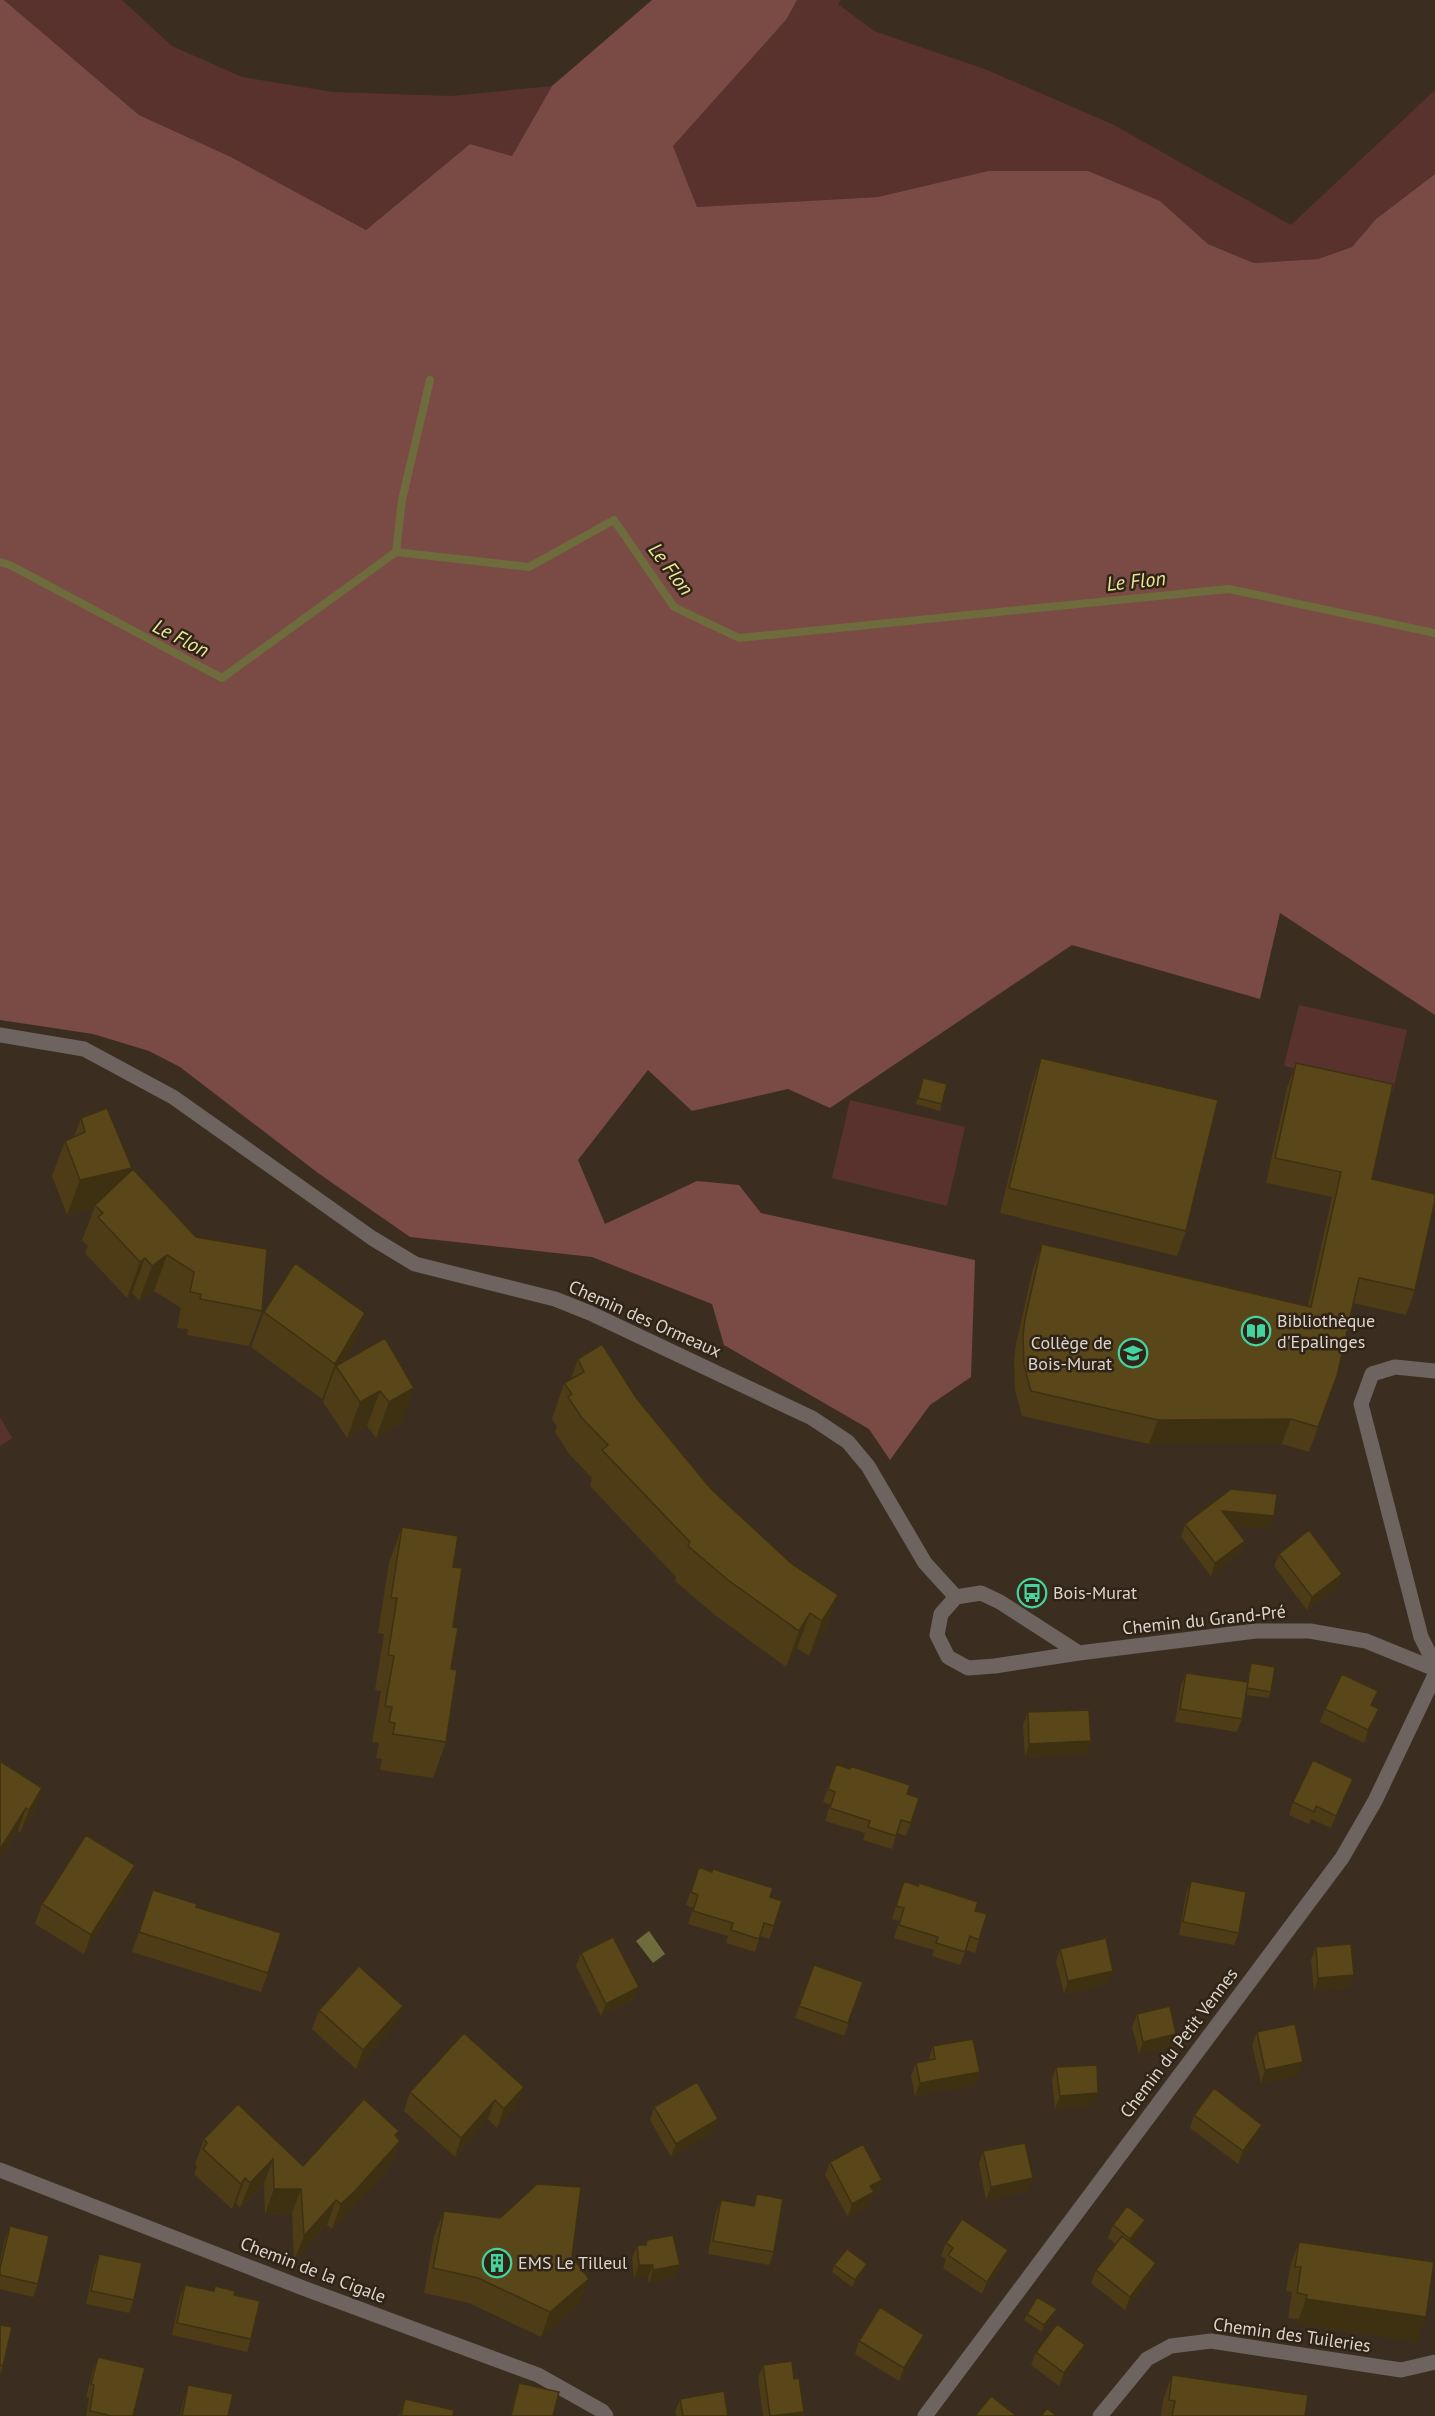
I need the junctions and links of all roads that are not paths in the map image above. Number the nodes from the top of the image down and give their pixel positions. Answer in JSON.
{"nodes":[{"id":1,"x":0,"y":1035,"type":"edge"},
{"id":2,"x":1435,"y":1371,"type":"edge"},
{"id":3,"x":956,"y":1597,"type":"junction"},
{"id":4,"x":1079,"y":1653,"type":"junction"},
{"id":5,"x":1435,"y":1667,"type":"edge"},
{"id":6,"x":1435,"y":1676,"type":"edge"},
{"id":7,"x":0,"y":2170,"type":"edge"},
{"id":8,"x":1435,"y":2362,"type":"edge"},
{"id":9,"x":606,"y":2416,"type":"edge"},
{"id":10,"x":925,"y":2416,"type":"edge"},
{"id":11,"x":1100,"y":2416,"type":"edge"}],
"edges":[{"from":1,"to":3,"type":"street","name":"Chemin des Ormeaux"},
{"from":2,"to":5,"type":"street"},
{"from":3,"to":4,"type":"street"},
{"from":3,"to":4,"type":"street","name":"Chemin du Grand-Pré"},
{"from":4,"to":5,"type":"street","name":"Chemin du Grand-Pré"},
{"from":6,"to":10,"type":"street","name":"Chemin du Petit Vennes"},
{"from":7,"to":9,"type":"street","name":"Chemin de la Cigale"},
{"from":8,"to":11,"type":"street","name":"Chemin des Tuileries"}]}
